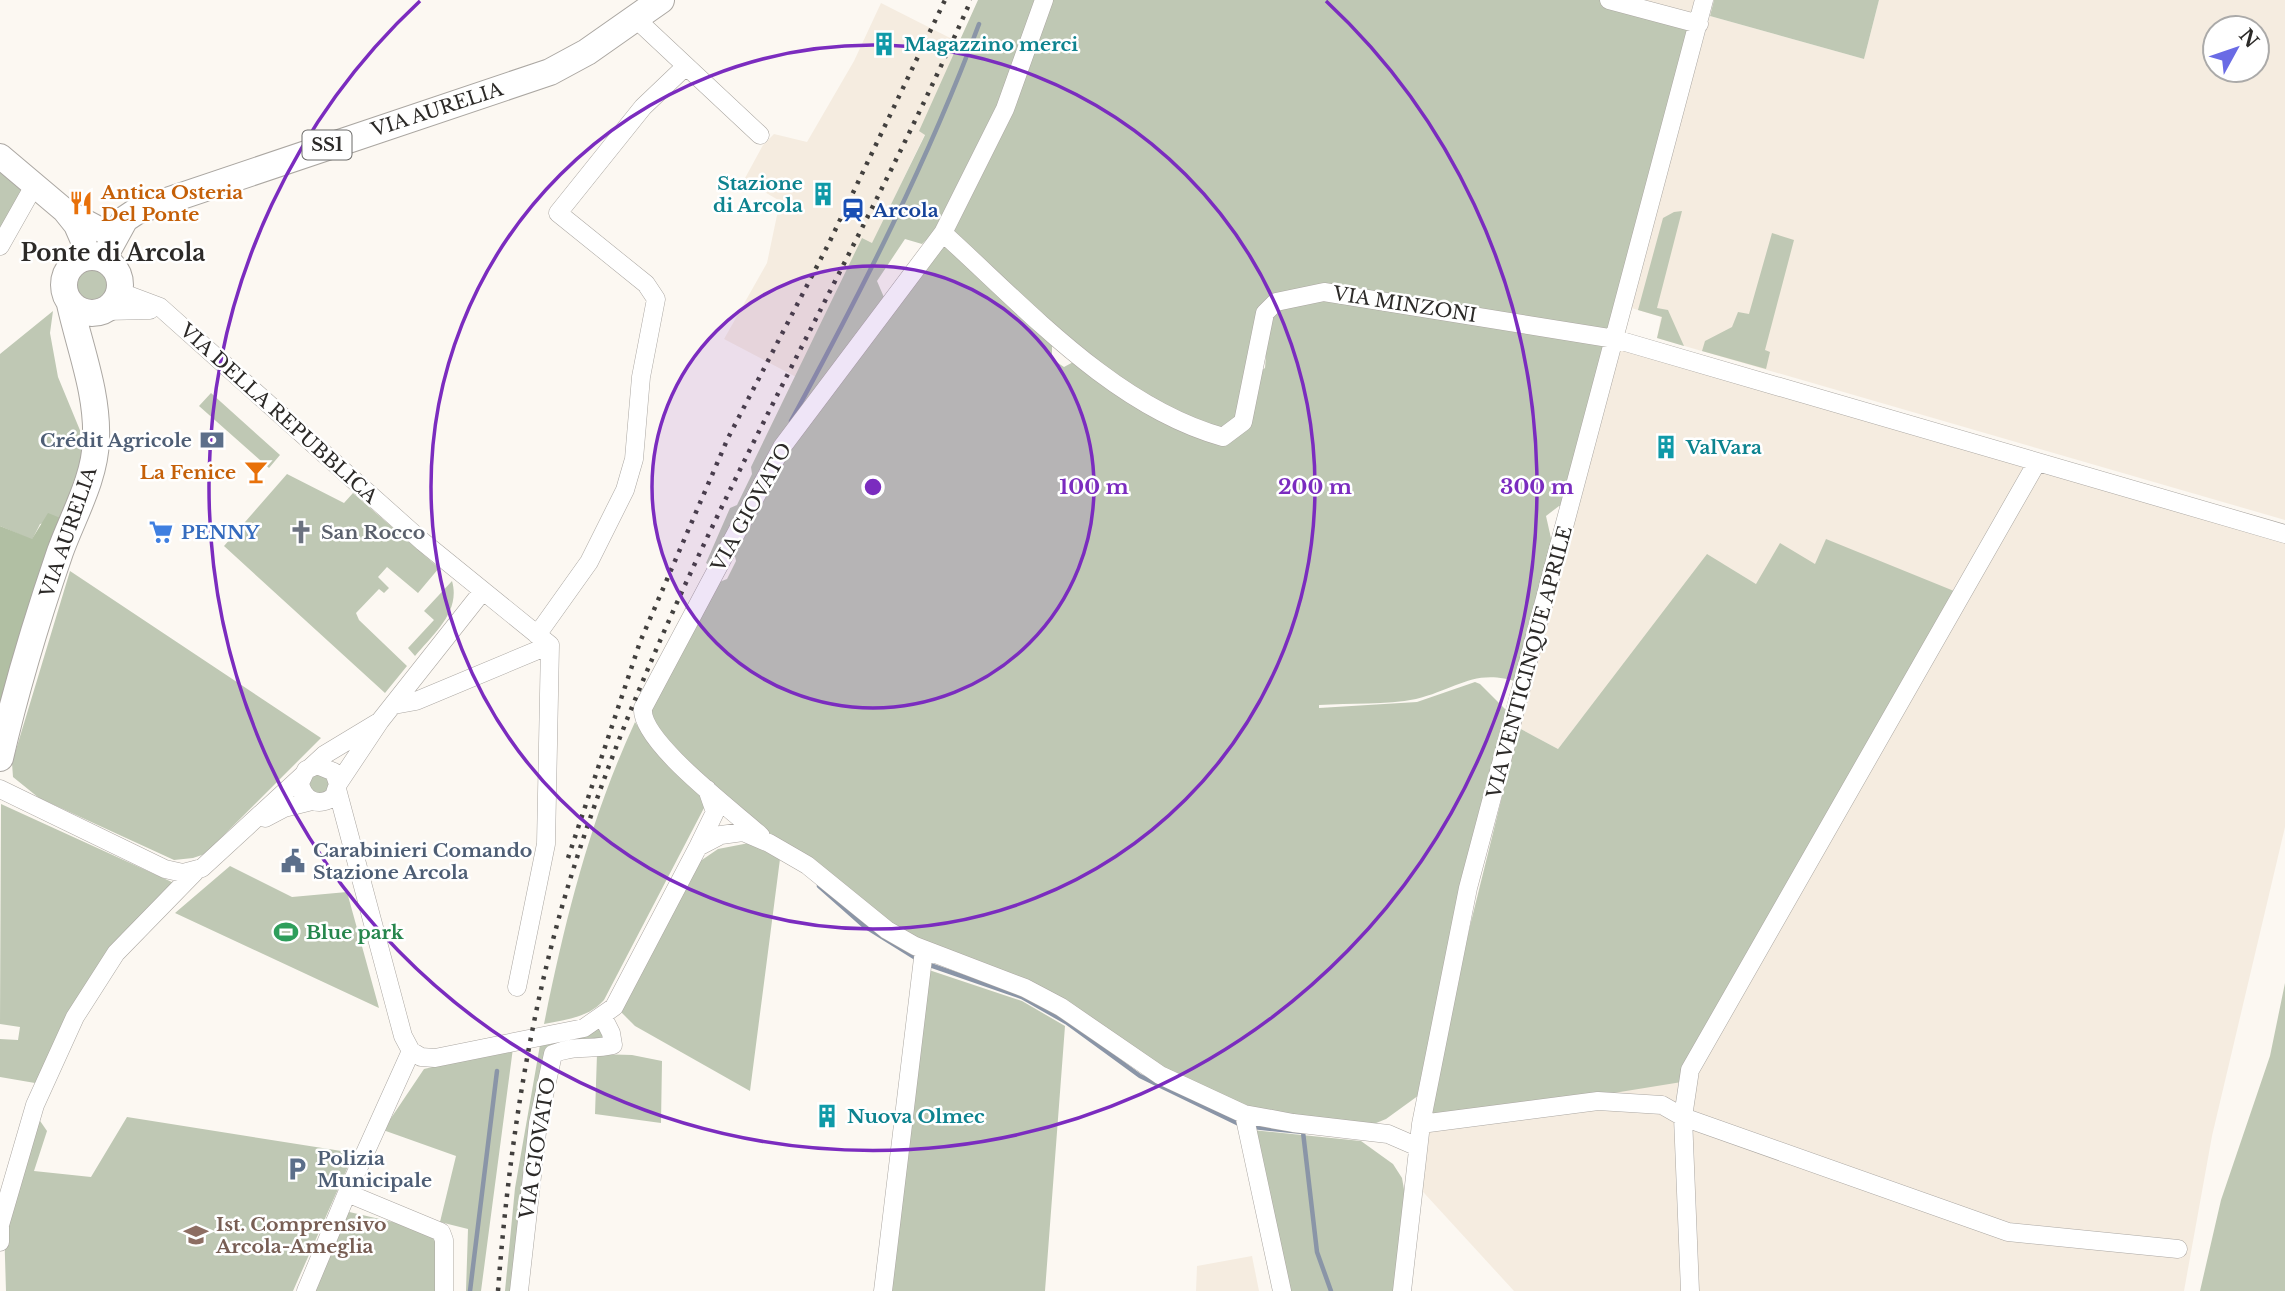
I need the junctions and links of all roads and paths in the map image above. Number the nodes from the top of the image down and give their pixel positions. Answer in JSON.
{"nodes":[{"id":1,"x":661,"y":0,"type":"edge"},
{"id":2,"x":1044,"y":0,"type":"edge"},
{"id":3,"x":1609,"y":0,"type":"edge"},
{"id":4,"x":1704,"y":0,"type":"edge"},
{"id":5,"x":636,"y":19,"type":"junction"},
{"id":6,"x":1699,"y":24,"type":"junction"},
{"id":7,"x":687,"y":66,"type":"junction"},
{"id":8,"x":760,"y":135,"type":"dead end"},
{"id":9,"x":0,"y":156,"type":"edge"},
{"id":10,"x":35,"y":184,"type":"junction"},
{"id":11,"x":64,"y":210,"type":"junction"},
{"id":12,"x":125,"y":219,"type":"junction"},
{"id":13,"x":101,"y":230,"type":"junction"},
{"id":14,"x":943,"y":233,"type":"junction"},
{"id":15,"x":0,"y":246,"type":"edge"},
{"id":16,"x":89,"y":259,"type":"junction"},
{"id":17,"x":70,"y":304,"type":"junction"},
{"id":18,"x":107,"y":305,"type":"junction"},
{"id":19,"x":1615,"y":339,"type":"junction"},
{"id":20,"x":85,"y":361,"type":"junction"},
{"id":21,"x":2036,"y":464,"type":"junction"},
{"id":22,"x":2285,"y":534,"type":"edge"},
{"id":23,"x":482,"y":592,"type":"junction"},
{"id":24,"x":543,"y":640,"type":"junction"},
{"id":25,"x":394,"y":705,"type":"junction"},
{"id":26,"x":380,"y":721,"type":"junction"},
{"id":27,"x":0,"y":758,"type":"edge"},
{"id":28,"x":307,"y":771,"type":"junction"},
{"id":29,"x":338,"y":786,"type":"junction"},
{"id":30,"x":0,"y":789,"type":"edge"},
{"id":31,"x":707,"y":789,"type":"junction"},
{"id":32,"x":317,"y":802,"type":"junction"},
{"id":33,"x":244,"y":830,"type":"junction"},
{"id":34,"x":348,"y":837,"type":"junction"},
{"id":35,"x":769,"y":842,"type":"junction"},
{"id":36,"x":698,"y":848,"type":"junction"},
{"id":37,"x":195,"y":872,"type":"junction"},
{"id":38,"x":922,"y":959,"type":"junction"},
{"id":39,"x":517,"y":987,"type":"dead end"},
{"id":40,"x":603,"y":1017,"type":"junction"},
{"id":41,"x":411,"y":1051,"type":"junction"},
{"id":42,"x":1683,"y":1117,"type":"junction"},
{"id":43,"x":1246,"y":1124,"type":"junction"},
{"id":44,"x":1421,"y":1124,"type":"junction"},
{"id":45,"x":1418,"y":1147,"type":"junction"},
{"id":46,"x":347,"y":1193,"type":"junction"},
{"id":47,"x":0,"y":1242,"type":"edge"},
{"id":48,"x":2178,"y":1249,"type":"dead end"},
{"id":49,"x":306,"y":1291,"type":"edge"},
{"id":50,"x":444,"y":1291,"type":"edge"},
{"id":51,"x":519,"y":1291,"type":"edge"},
{"id":52,"x":883,"y":1291,"type":"edge"},
{"id":53,"x":1282,"y":1291,"type":"edge"},
{"id":54,"x":1402,"y":1291,"type":"edge"},
{"id":55,"x":1690,"y":1291,"type":"edge"}],
"edges":[{"from":1,"to":5,"type":"main road","name":"VIA AURELIA","number":"SS1"},
{"from":2,"to":14,"type":"street"},
{"from":3,"to":6,"type":"street"},
{"from":4,"to":6,"type":"street","name":"VIA VENTICINQUE APRILE"},
{"from":5,"to":7,"type":"street"},
{"from":5,"to":12,"type":"main road","name":"VIA AURELIA","number":"SS1"},
{"from":6,"to":19,"type":"street","name":"VIA VENTICINQUE APRILE"},
{"from":7,"to":8,"type":"street"},
{"from":7,"to":24,"type":"street"},
{"from":9,"to":10,"type":"street"},
{"from":10,"to":11,"type":"street"},
{"from":10,"to":15,"type":"street"},
{"from":11,"to":13,"type":"street"},
{"from":11,"to":16,"type":"street"},
{"from":12,"to":13,"type":"main road","number":"SS1"},
{"from":12,"to":16,"type":"main road"},
{"from":13,"to":16,"type":"main road"},
{"from":14,"to":19,"type":"street","name":"VIA MINZONI"},
{"from":14,"to":31,"type":"street","name":"VIA GIOVATO"},
{"from":16,"to":17,"type":"main road"},
{"from":16,"to":18,"type":"main road"},
{"from":17,"to":18,"type":"main road"},
{"from":17,"to":20,"type":"main road","name":"VIA AURELIA"},
{"from":18,"to":20,"type":"main road"},
{"from":18,"to":23,"type":"street","name":"VIA DELLA REPUBBLICA"},
{"from":19,"to":21,"type":"street"},
{"from":19,"to":44,"type":"street","name":"VIA VENTICINQUE APRILE"},
{"from":20,"to":27,"type":"main road","name":"VIA AURELIA"},
{"from":21,"to":22,"type":"street"},
{"from":21,"to":42,"type":"street"},
{"from":23,"to":24,"type":"street","name":"VIA DELLA REPUBBLICA"},
{"from":23,"to":25,"type":"street"},
{"from":24,"to":25,"type":"street"},
{"from":24,"to":39,"type":"street"},
{"from":25,"to":26,"type":"street"},
{"from":26,"to":28,"type":"street"},
{"from":26,"to":29,"type":"street"},
{"from":28,"to":29,"type":"street"},
{"from":28,"to":32,"type":"street"},
{"from":28,"to":33,"type":"street"},
{"from":29,"to":32,"type":"street"},
{"from":29,"to":34,"type":"street"},
{"from":30,"to":37,"type":"street"},
{"from":31,"to":35,"type":"street","name":"VIA GIOVATO"},
{"from":31,"to":36,"type":"street"},
{"from":32,"to":33,"type":"street"},
{"from":32,"to":34,"type":"street"},
{"from":33,"to":37,"type":"street"},
{"from":34,"to":41,"type":"street"},
{"from":35,"to":36,"type":"street"},
{"from":35,"to":38,"type":"street"},
{"from":36,"to":40,"type":"street"},
{"from":37,"to":47,"type":"street"},
{"from":38,"to":43,"type":"street"},
{"from":38,"to":52,"type":"street"},
{"from":40,"to":41,"type":"street"},
{"from":40,"to":51,"type":"street","name":"VIA GIOVATO"},
{"from":41,"to":46,"type":"street"},
{"from":42,"to":44,"type":"street"},
{"from":42,"to":48,"type":"street"},
{"from":42,"to":55,"type":"street"},
{"from":43,"to":45,"type":"street"},
{"from":43,"to":53,"type":"street"},
{"from":44,"to":45,"type":"street","name":"VIA VENTICINQUE APRILE"},
{"from":45,"to":54,"type":"street","name":"VIA VENTICINQUE APRILE"},
{"from":46,"to":49,"type":"street"},
{"from":46,"to":50,"type":"street"}]}
